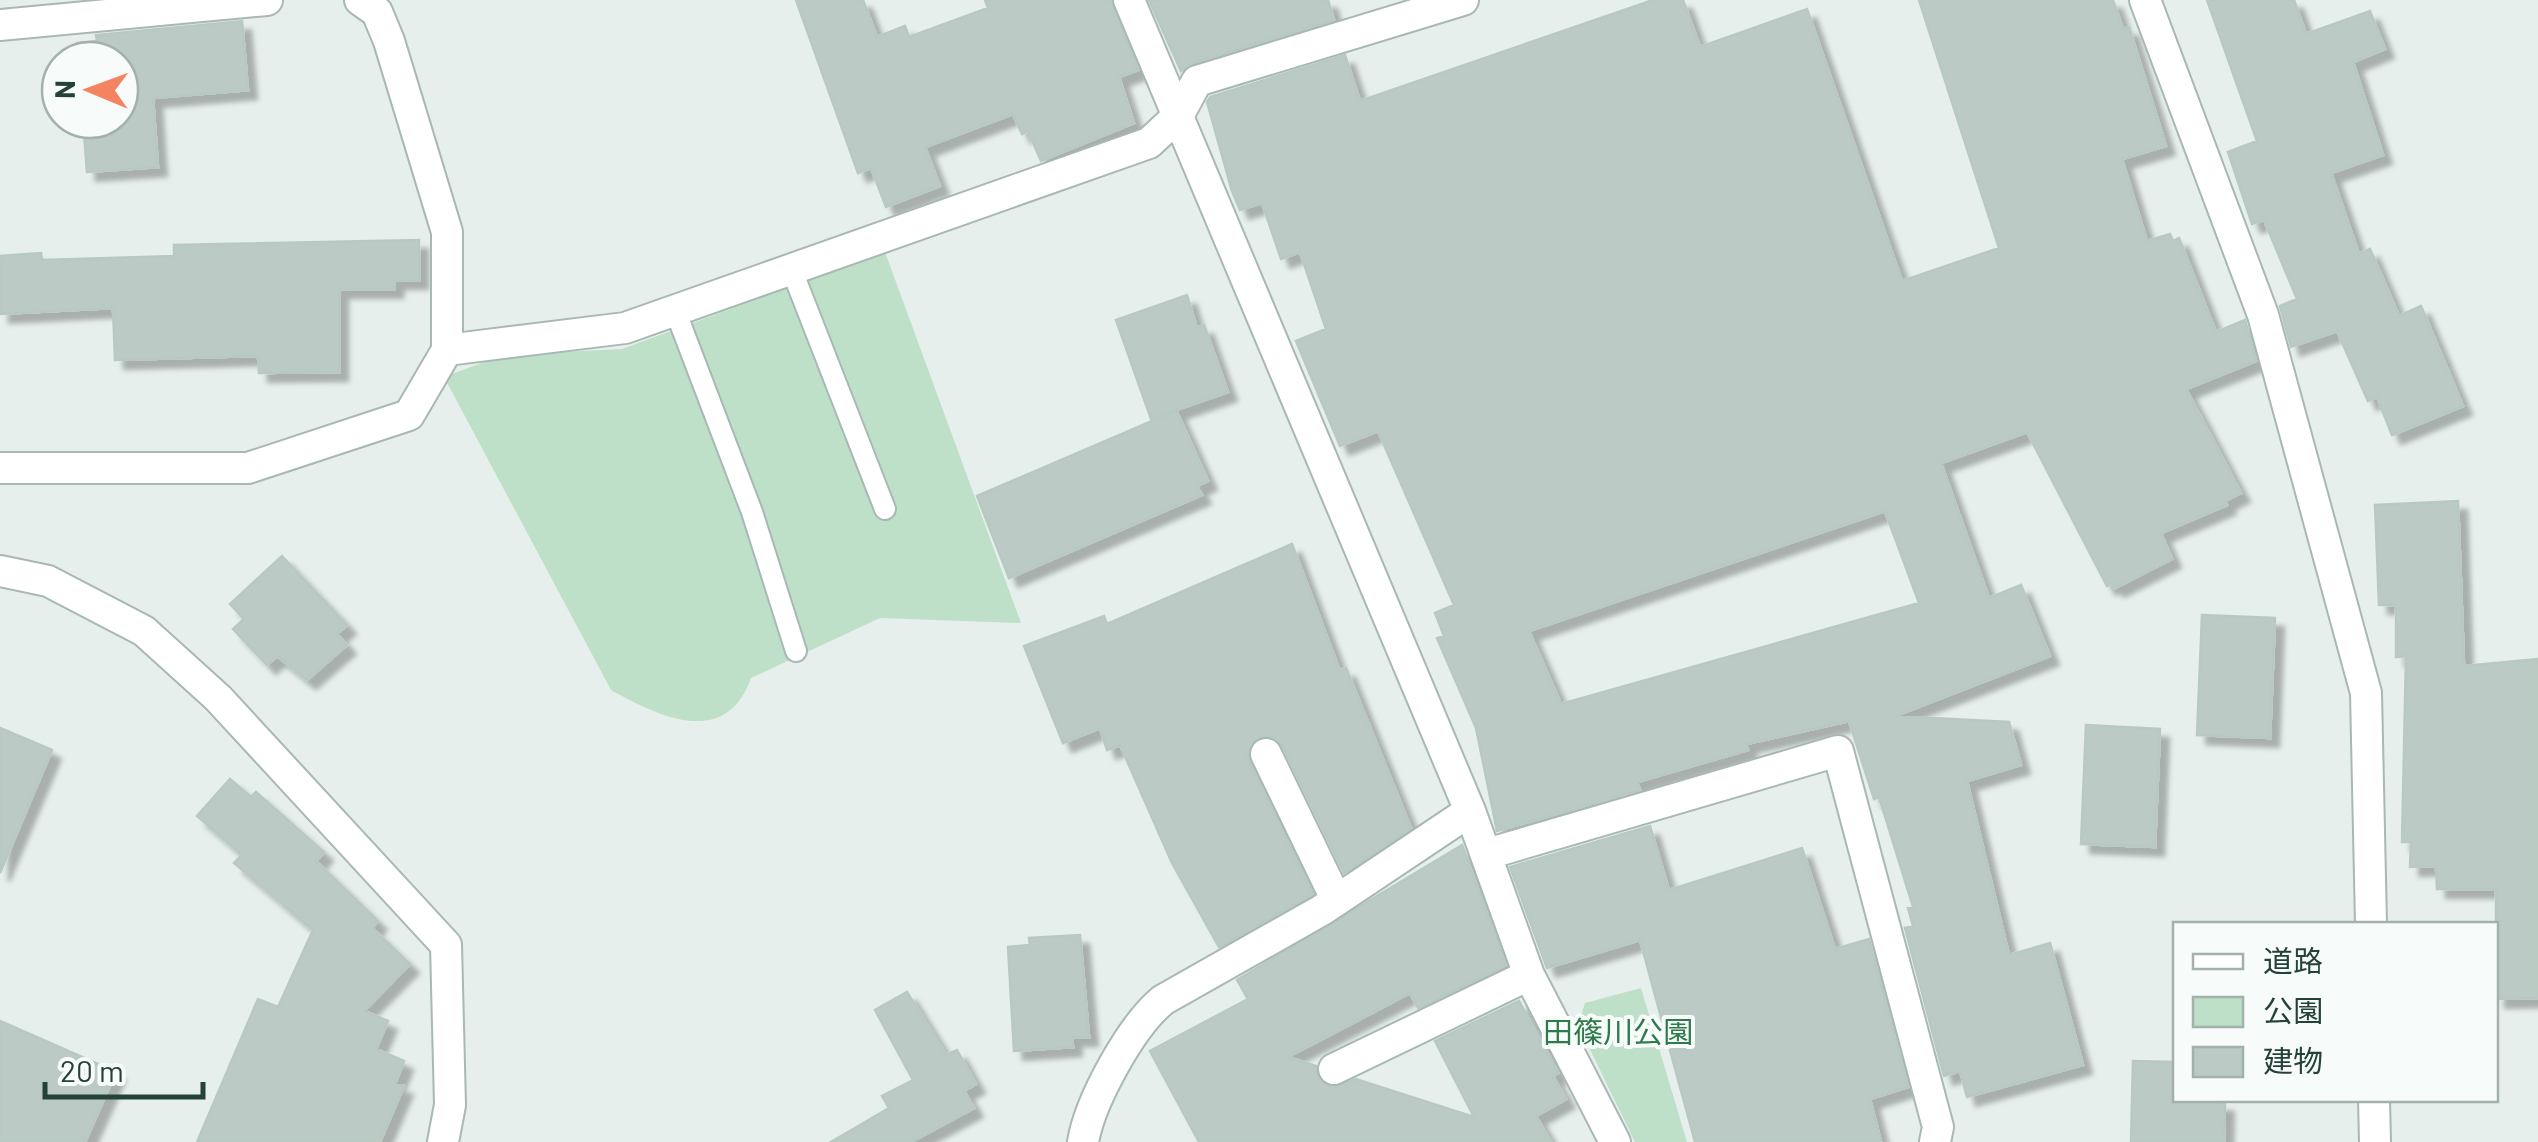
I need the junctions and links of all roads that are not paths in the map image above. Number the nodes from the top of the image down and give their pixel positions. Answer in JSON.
{"nodes":[{"id":1,"x":267,"y":0,"type":"edge"},
{"id":2,"x":360,"y":0,"type":"edge"},
{"id":3,"x":1129,"y":0,"type":"edge"},
{"id":4,"x":1463,"y":0,"type":"edge"},
{"id":5,"x":2145,"y":0,"type":"edge"},
{"id":6,"x":0,"y":25,"type":"edge"},
{"id":7,"x":1178,"y":116,"type":"junction"},
{"id":8,"x":790,"y":268,"type":"junction"},
{"id":9,"x":675,"y":310,"type":"junction"},
{"id":10,"x":447,"y":350,"type":"junction"},
{"id":11,"x":0,"y":468,"type":"edge"},
{"id":12,"x":885,"y":509,"type":"dead end"},
{"id":13,"x":0,"y":571,"type":"edge"},
{"id":14,"x":796,"y":651,"type":"dead end"},
{"id":15,"x":1266,"y":754,"type":"dead end"},
{"id":16,"x":1470,"y":811,"type":"junction"},
{"id":17,"x":1487,"y":854,"type":"junction"},
{"id":18,"x":1336,"y":899,"type":"junction"},
{"id":19,"x":2370,"y":922,"type":"edge"},
{"id":20,"x":1529,"y":974,"type":"junction"},
{"id":21,"x":1334,"y":1070,"type":"dead end"},
{"id":22,"x":2374,"y":1102,"type":"edge"},
{"id":23,"x":443,"y":1142,"type":"edge"},
{"id":24,"x":1083,"y":1142,"type":"edge"},
{"id":25,"x":1615,"y":1142,"type":"edge"},
{"id":26,"x":1935,"y":1142,"type":"edge"},
{"id":27,"x":2375,"y":1142,"type":"edge"}],
"edges":[{"from":1,"to":6,"type":"street"},
{"from":2,"to":10,"type":"street"},
{"from":3,"to":7,"type":"street"},
{"from":4,"to":7,"type":"street"},
{"from":5,"to":19,"type":"street"},
{"from":7,"to":8,"type":"street"},
{"from":7,"to":16,"type":"street"},
{"from":8,"to":9,"type":"street"},
{"from":8,"to":12,"type":"lane"},
{"from":9,"to":10,"type":"street"},
{"from":9,"to":14,"type":"lane"},
{"from":10,"to":11,"type":"street"},
{"from":13,"to":23,"type":"street"},
{"from":15,"to":18,"type":"street"},
{"from":16,"to":17,"type":"street"},
{"from":16,"to":18,"type":"street"},
{"from":17,"to":20,"type":"street"},
{"from":17,"to":26,"type":"street"},
{"from":18,"to":24,"type":"street"},
{"from":20,"to":21,"type":"street"},
{"from":20,"to":25,"type":"street"},
{"from":22,"to":27,"type":"street"}]}
